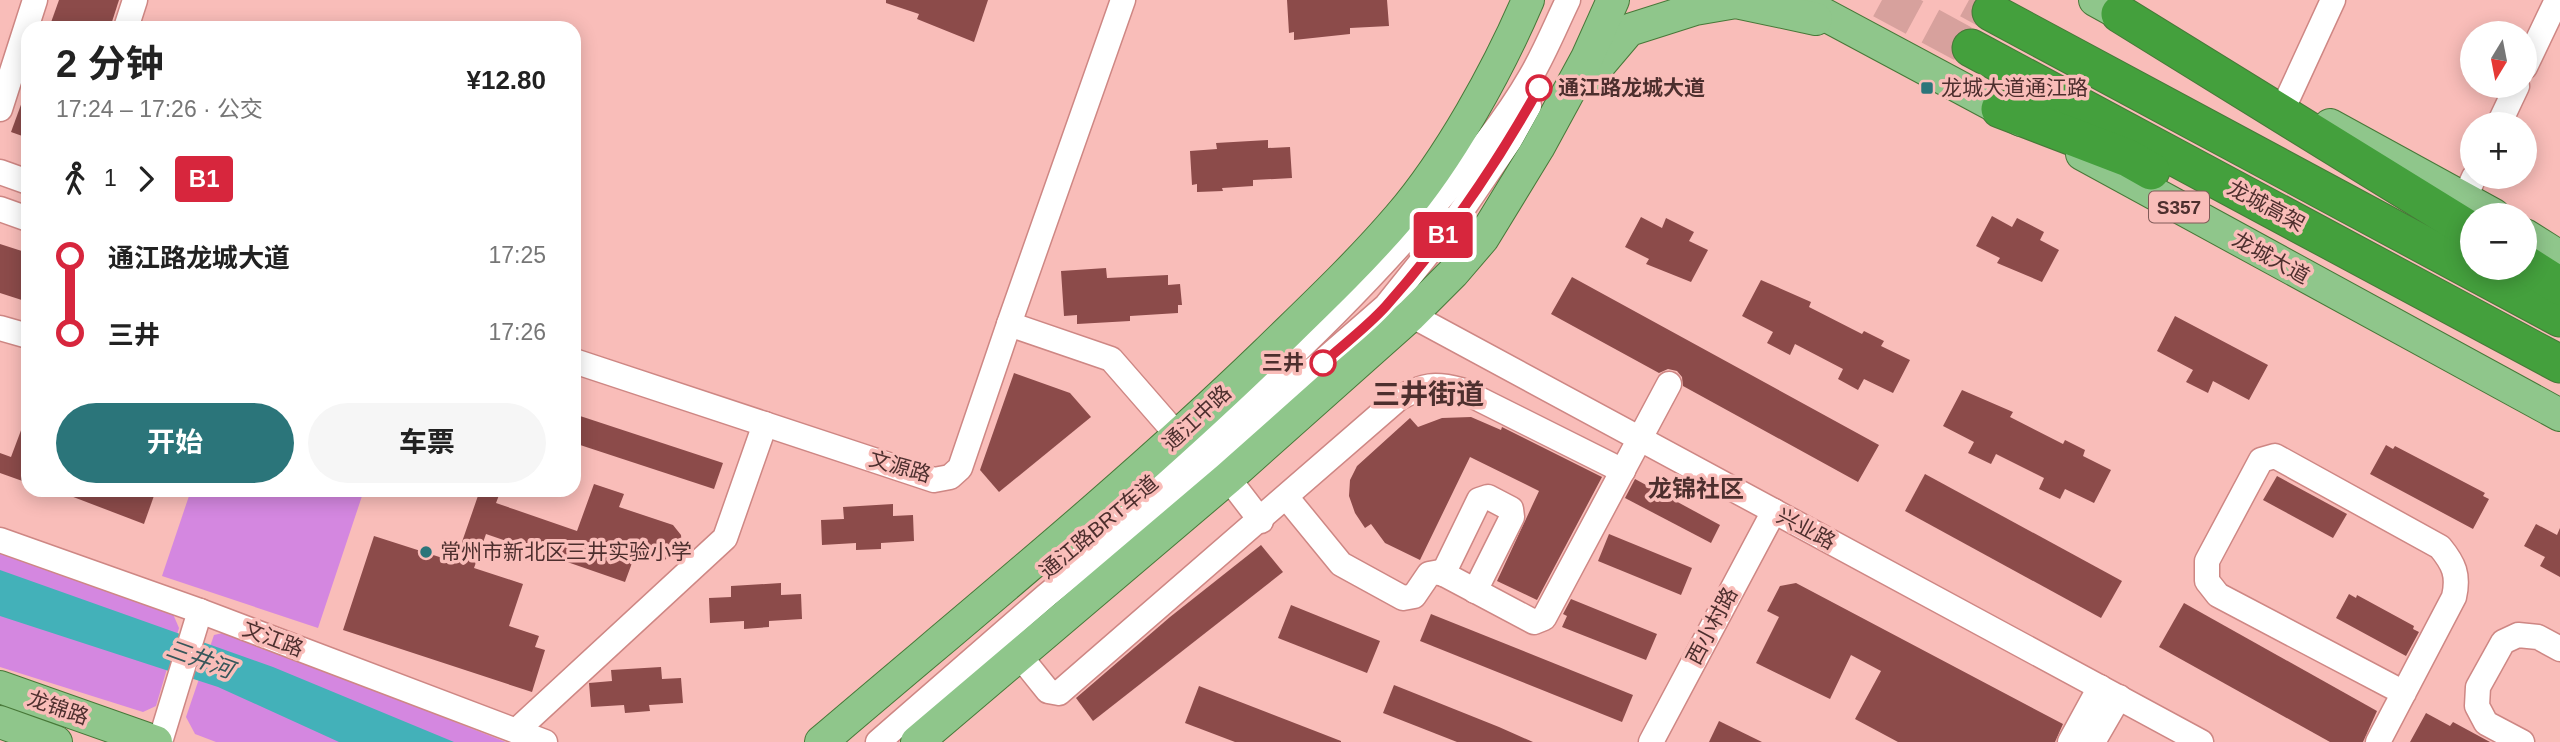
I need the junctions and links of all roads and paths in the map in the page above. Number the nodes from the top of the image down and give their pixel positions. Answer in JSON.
{"nodes":[{"id":1,"x":35,"y":0,"type":"edge"},
{"id":2,"x":135,"y":0,"type":"edge"},
{"id":3,"x":1124,"y":0,"type":"edge"},
{"id":4,"x":1519,"y":0,"type":"edge"},
{"id":5,"x":1528,"y":0,"type":"edge"},
{"id":6,"x":1568,"y":0,"type":"edge"},
{"id":7,"x":1584,"y":0,"type":"edge"},
{"id":8,"x":1613,"y":0,"type":"edge"},
{"id":9,"x":1797,"y":0,"type":"edge"},
{"id":10,"x":2333,"y":0,"type":"edge"},
{"id":11,"x":2557,"y":0,"type":"edge"},
{"id":12,"x":2108,"y":7,"type":"edge"},
{"id":13,"x":1991,"y":12,"type":"tunnel mouth"},
{"id":14,"x":28,"y":21,"type":"edge"},
{"id":15,"x":128,"y":21,"type":"edge"},
{"id":16,"x":1844,"y":26,"type":"junction"},
{"id":17,"x":2538,"y":40,"type":"edge"},
{"id":18,"x":1509,"y":41,"type":"junction"},
{"id":19,"x":21,"y":44,"type":"edge"},
{"id":20,"x":1971,"y":48,"type":"tunnel mouth"},
{"id":21,"x":2286,"y":102,"type":"junction"},
{"id":22,"x":0,"y":109,"type":"edge"},
{"id":23,"x":2000,"y":109,"type":"junction"},
{"id":24,"x":1538,"y":148,"type":"junction"},
{"id":25,"x":0,"y":172,"type":"edge"},
{"id":26,"x":21,"y":179,"type":"edge"},
{"id":27,"x":2460,"y":182,"type":"edge"},
{"id":28,"x":2472,"y":189,"type":"edge"},
{"id":29,"x":2484,"y":203,"type":"edge"},
{"id":30,"x":0,"y":209,"type":"edge"},
{"id":31,"x":21,"y":213,"type":"edge"},
{"id":32,"x":2460,"y":224,"type":"edge"},
{"id":33,"x":2537,"y":243,"type":"edge"},
{"id":34,"x":2560,"y":257,"type":"edge"},
{"id":35,"x":2537,"y":272,"type":"edge"},
{"id":36,"x":2560,"y":286,"type":"edge"},
{"id":37,"x":1411,"y":315,"type":"junction"},
{"id":38,"x":2560,"y":318,"type":"edge"},
{"id":39,"x":1009,"y":324,"type":"junction"},
{"id":40,"x":0,"y":328,"type":"edge"},
{"id":41,"x":21,"y":334,"type":"edge"},
{"id":42,"x":581,"y":363,"type":"edge"},
{"id":43,"x":2560,"y":364,"type":"edge"},
{"id":44,"x":1669,"y":384,"type":"dead end"},
{"id":45,"x":2560,"y":385,"type":"edge"},
{"id":46,"x":2560,"y":415,"type":"edge"},
{"id":47,"x":765,"y":424,"type":"junction"},
{"id":48,"x":1179,"y":437,"type":"junction"},
{"id":49,"x":1640,"y":439,"type":"junction"},
{"id":50,"x":1623,"y":471,"type":"junction"},
{"id":51,"x":1228,"y":478,"type":"junction"},
{"id":52,"x":1287,"y":498,"type":"junction"},
{"id":53,"x":1773,"y":511,"type":"junction"},
{"id":54,"x":1261,"y":521,"type":"junction"},
{"id":55,"x":0,"y":540,"type":"edge"},
{"id":56,"x":1443,"y":574,"type":"junction"},
{"id":57,"x":1475,"y":591,"type":"junction"},
{"id":58,"x":197,"y":621,"type":"junction"},
{"id":59,"x":2560,"y":649,"type":"edge"},
{"id":60,"x":1019,"y":655,"type":"junction"},
{"id":61,"x":0,"y":687,"type":"edge"},
{"id":62,"x":2109,"y":692,"type":"junction"},
{"id":63,"x":2404,"y":693,"type":"junction"},
{"id":64,"x":0,"y":722,"type":"edge"},
{"id":65,"x":517,"y":730,"type":"junction"},
{"id":66,"x":56,"y":742,"type":"edge"},
{"id":67,"x":158,"y":742,"type":"edge"},
{"id":68,"x":545,"y":742,"type":"edge"},
{"id":69,"x":821,"y":742,"type":"edge"},
{"id":70,"x":844,"y":742,"type":"edge"},
{"id":71,"x":878,"y":742,"type":"edge"},
{"id":72,"x":918,"y":742,"type":"edge"},
{"id":73,"x":1651,"y":742,"type":"edge"},
{"id":74,"x":2070,"y":742,"type":"edge"},
{"id":75,"x":2093,"y":742,"type":"edge"},
{"id":76,"x":2201,"y":742,"type":"edge"},
{"id":77,"x":2378,"y":742,"type":"edge"},
{"id":78,"x":2522,"y":742,"type":"edge"}],
"edges":[{"from":1,"to":14,"type":"street"},
{"from":2,"to":15,"type":"street"},
{"from":3,"to":39,"type":"street","name":"文源路"},
{"from":4,"to":18,"type":"main road"},
{"from":5,"to":18,"type":"main road","name":"通江中路"},
{"from":6,"to":70,"type":"street","name":"通江路BRT车道"},
{"from":7,"to":71,"type":"street","name":"通江路BRT车道"},
{"from":8,"to":24,"type":"main road"},
{"from":9,"to":16,"type":"main road","name":"龙城大道","number":"S357"},
{"from":10,"to":21,"type":"street"},
{"from":11,"to":17,"type":"street"},
{"from":12,"to":21,"type":"main road"},
{"from":12,"to":32,"type":"highway"},
{"from":13,"to":38,"type":"highway","name":"龙城高架"},
{"from":16,"to":23,"type":"main road","name":"龙城大道","number":"S357"},
{"from":16,"to":24,"type":"main road"},
{"from":18,"to":48,"type":"main road","name":"通江中路"},
{"from":19,"to":22,"type":"street"},
{"from":20,"to":43,"type":"highway","name":"龙城高架"},
{"from":21,"to":27,"type":"main road"},
{"from":23,"to":45,"type":"highway"},
{"from":23,"to":46,"type":"main road","name":"龙城大道","number":"S357"},
{"from":24,"to":37,"type":"main road"},
{"from":25,"to":26,"type":"street"},
{"from":28,"to":29,"type":"main road"},
{"from":30,"to":31,"type":"street"},
{"from":33,"to":34,"type":"main road"},
{"from":35,"to":36,"type":"highway"},
{"from":37,"to":49,"type":"street","name":"兴业路"},
{"from":37,"to":51,"type":"main road"},
{"from":39,"to":47,"type":"street","name":"文源路"},
{"from":39,"to":48,"type":"street"},
{"from":40,"to":41,"type":"street"},
{"from":42,"to":47,"type":"street","name":"文源路"},
{"from":44,"to":49,"type":"street"},
{"from":47,"to":65,"type":"street"},
{"from":48,"to":69,"type":"main road","name":"通江中路"},
{"from":49,"to":50,"type":"street"},
{"from":49,"to":53,"type":"street","name":"兴业路"},
{"from":50,"to":52,"type":"street"},
{"from":50,"to":57,"type":"street"},
{"from":51,"to":54,"type":"street"},
{"from":51,"to":60,"type":"main road"},
{"from":52,"to":54,"type":"street"},
{"from":52,"to":56,"type":"street"},
{"from":53,"to":62,"type":"street","name":"兴业路"},
{"from":53,"to":73,"type":"street","name":"西小村路"},
{"from":54,"to":60,"type":"street"},
{"from":55,"to":58,"type":"street","name":"文江路"},
{"from":56,"to":57,"type":"street"},
{"from":56,"to":57,"type":"street"},
{"from":58,"to":65,"type":"street","name":"文江路"},
{"from":58,"to":67,"type":"street"},
{"from":59,"to":78,"type":"street"},
{"from":60,"to":72,"type":"main road"},
{"from":61,"to":67,"type":"main road","name":"龙锦路"},
{"from":62,"to":74,"type":"street"},
{"from":62,"to":75,"type":"street"},
{"from":62,"to":76,"type":"street","name":"兴业路"},
{"from":63,"to":63,"type":"street"},
{"from":63,"to":77,"type":"street"},
{"from":64,"to":66,"type":"main road"},
{"from":65,"to":68,"type":"street","name":"文江路"}]}
